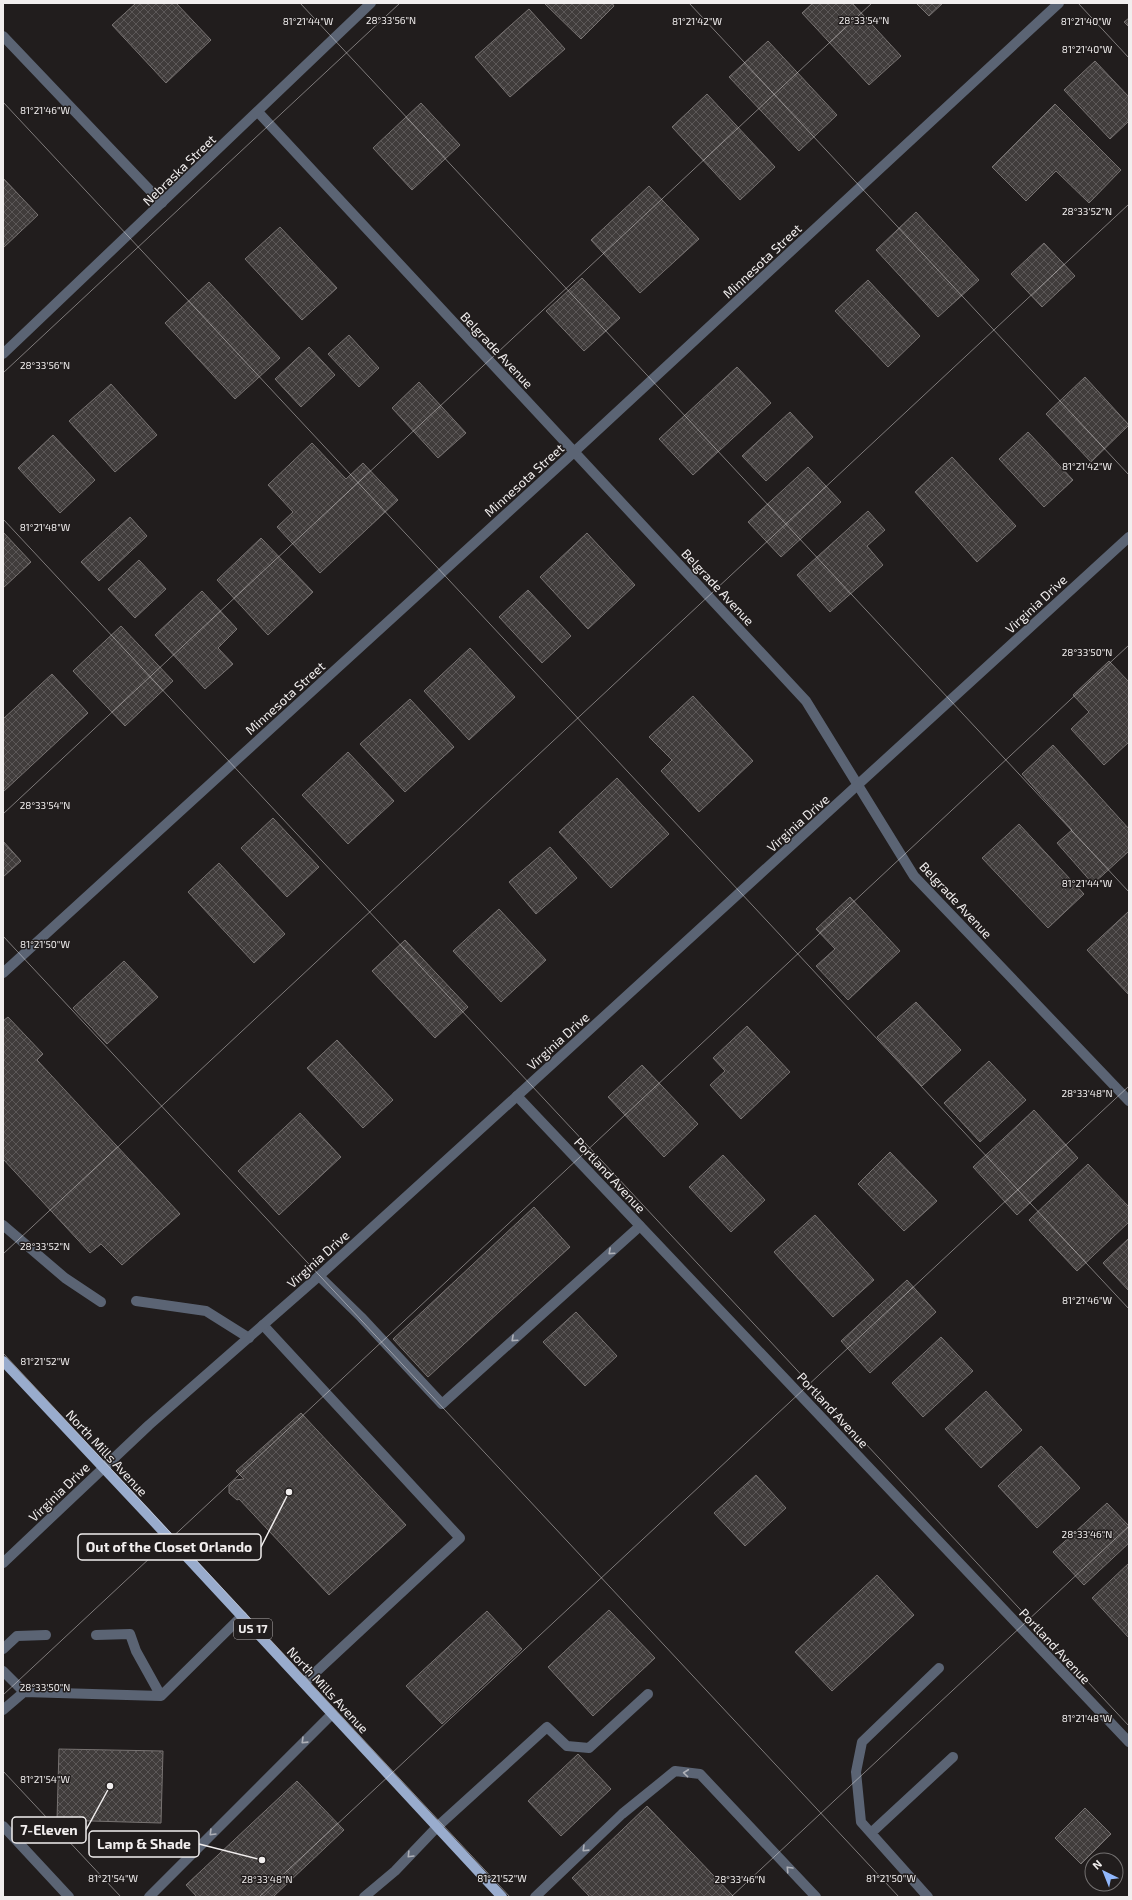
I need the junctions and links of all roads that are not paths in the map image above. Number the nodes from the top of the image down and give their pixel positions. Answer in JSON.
{"nodes":[{"id":1,"x":371,"y":3,"type":"edge"},
{"id":2,"x":1059,"y":3,"type":"edge"},
{"id":3,"x":3,"y":36,"type":"edge"},
{"id":4,"x":258,"y":112,"type":"junction"},
{"id":5,"x":162,"y":203,"type":"junction"},
{"id":6,"x":3,"y":354,"type":"edge"},
{"id":7,"x":574,"y":452,"type":"junction"},
{"id":8,"x":1129,"y":537,"type":"edge"},
{"id":9,"x":859,"y":785,"type":"junction"},
{"id":10,"x":3,"y":973,"type":"edge"},
{"id":11,"x":517,"y":1096,"type":"junction"},
{"id":12,"x":1129,"y":1101,"type":"edge"},
{"id":13,"x":3,"y":1225,"type":"edge"},
{"id":14,"x":640,"y":1226,"type":"junction"},
{"id":15,"x":319,"y":1276,"type":"junction"},
{"id":16,"x":136,"y":1301,"type":"dead end"},
{"id":17,"x":101,"y":1302,"type":"dead end"},
{"id":18,"x":263,"y":1325,"type":"junction"},
{"id":19,"x":249,"y":1338,"type":"junction"},
{"id":20,"x":3,"y":1361,"type":"edge"},
{"id":21,"x":103,"y":1468,"type":"junction"},
{"id":22,"x":3,"y":1563,"type":"edge"},
{"id":23,"x":242,"y":1616,"type":"junction"},
{"id":24,"x":46,"y":1635,"type":"dead end"},
{"id":25,"x":96,"y":1635,"type":"dead end"},
{"id":26,"x":3,"y":1649,"type":"edge"},
{"id":27,"x":939,"y":1668,"type":"dead end"},
{"id":28,"x":3,"y":1671,"type":"edge"},
{"id":29,"x":304,"y":1683,"type":"junction"},
{"id":30,"x":24,"y":1692,"type":"junction"},
{"id":31,"x":648,"y":1694,"type":"dead end"},
{"id":32,"x":160,"y":1696,"type":"junction"},
{"id":33,"x":3,"y":1710,"type":"edge"},
{"id":34,"x":332,"y":1714,"type":"junction"},
{"id":35,"x":1129,"y":1742,"type":"edge"},
{"id":36,"x":953,"y":1757,"type":"dead end"},
{"id":37,"x":3,"y":1826,"type":"edge"},
{"id":38,"x":437,"y":1827,"type":"junction"},
{"id":39,"x":871,"y":1833,"type":"junction"},
{"id":40,"x":69,"y":1897,"type":"edge"},
{"id":41,"x":148,"y":1897,"type":"edge"},
{"id":42,"x":364,"y":1897,"type":"edge"},
{"id":43,"x":502,"y":1897,"type":"edge"},
{"id":44,"x":535,"y":1897,"type":"edge"},
{"id":45,"x":816,"y":1897,"type":"edge"},
{"id":46,"x":928,"y":1897,"type":"edge"}],
"edges":[{"from":1,"to":4,"type":"street","name":"Nebraska Street"},
{"from":2,"to":7,"type":"street","name":"Minnesota Street"},
{"from":3,"to":5,"type":"street"},
{"from":4,"to":5,"type":"street","name":"Nebraska Street"},
{"from":4,"to":7,"type":"street","name":"Belgrade Avenue"},
{"from":5,"to":6,"type":"street","name":"Nebraska Street"},
{"from":7,"to":9,"type":"street","name":"Belgrade Avenue"},
{"from":7,"to":10,"type":"street","name":"Minnesota Street"},
{"from":8,"to":9,"type":"street","name":"Virginia Drive"},
{"from":9,"to":11,"type":"street","name":"Virginia Drive"},
{"from":9,"to":12,"type":"street","name":"Belgrade Avenue"},
{"from":11,"to":14,"type":"street","name":"Portland Avenue"},
{"from":11,"to":15,"type":"street","name":"Virginia Drive"},
{"from":13,"to":17,"type":"street"},
{"from":14,"to":15,"type":"street","one_way":true},
{"from":14,"to":35,"type":"street","name":"Portland Avenue"},
{"from":15,"to":18,"type":"street","name":"Virginia Drive"},
{"from":16,"to":19,"type":"street"},
{"from":18,"to":19,"type":"street","name":"Virginia Drive"},
{"from":18,"to":29,"type":"street"},
{"from":19,"to":21,"type":"street","name":"Virginia Drive"},
{"from":20,"to":21,"type":"main road","name":"North Mills Avenue","number":"US 17"},
{"from":21,"to":22,"type":"street","name":"Virginia Drive"},
{"from":21,"to":23,"type":"main road","name":"North Mills Avenue","number":"US 17"},
{"from":23,"to":29,"type":"main road","name":"North Mills Avenue","number":"US 17"},
{"from":23,"to":32,"type":"street"},
{"from":24,"to":26,"type":"street"},
{"from":25,"to":32,"type":"street"},
{"from":27,"to":39,"type":"street"},
{"from":28,"to":30,"type":"street"},
{"from":29,"to":34,"type":"main road","name":"North Mills Avenue","number":"US 17"},
{"from":30,"to":32,"type":"street"},
{"from":30,"to":33,"type":"street"},
{"from":31,"to":38,"type":"street"},
{"from":34,"to":38,"type":"main road","name":"North Mills Avenue","number":"US 17"},
{"from":34,"to":41,"type":"street","one_way":true},
{"from":36,"to":39,"type":"street"},
{"from":37,"to":40,"type":"street"},
{"from":38,"to":42,"type":"street","one_way":true},
{"from":38,"to":43,"type":"main road","name":"North Mills Avenue","number":"US 17"},
{"from":39,"to":46,"type":"street"},
{"from":45,"to":44,"type":"street","one_way":true}]}
